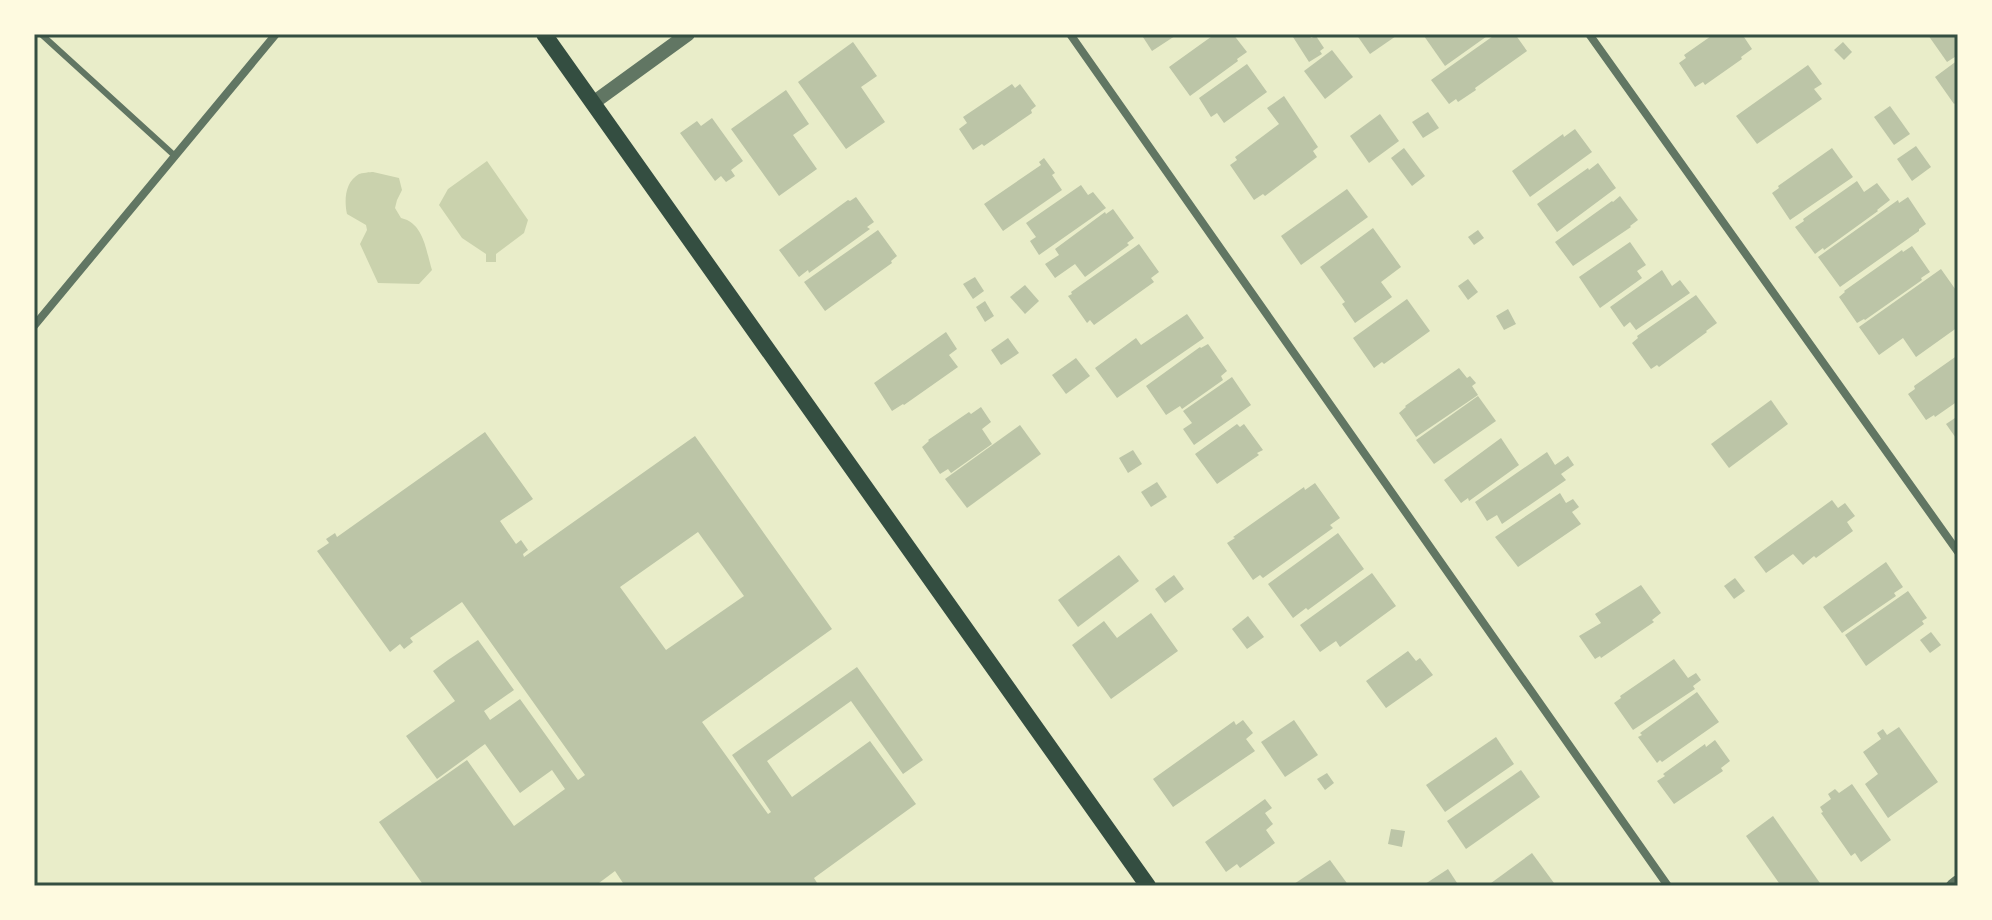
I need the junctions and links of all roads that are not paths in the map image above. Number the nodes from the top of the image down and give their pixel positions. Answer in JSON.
{"nodes":[{"id":1,"x":41,"y":34,"type":"edge"},
{"id":2,"x":276,"y":34,"type":"edge"},
{"id":3,"x":544,"y":34,"type":"edge"},
{"id":4,"x":688,"y":34,"type":"edge"},
{"id":5,"x":1070,"y":34,"type":"edge"},
{"id":6,"x":1589,"y":34,"type":"edge"},
{"id":7,"x":593,"y":103,"type":"junction"},
{"id":8,"x":175,"y":156,"type":"junction"},
{"id":9,"x":34,"y":326,"type":"edge"},
{"id":10,"x":1958,"y":552,"type":"edge"},
{"id":11,"x":1958,"y":882,"type":"edge"},
{"id":12,"x":1148,"y":886,"type":"edge"},
{"id":13,"x":1668,"y":886,"type":"edge"},
{"id":14,"x":1953,"y":886,"type":"edge"}],
"edges":[{"from":1,"to":8,"type":"lane"},
{"from":2,"to":8,"type":"street"},
{"from":3,"to":7,"type":"main road"},
{"from":4,"to":7,"type":"street"},
{"from":5,"to":13,"type":"street"},
{"from":6,"to":10,"type":"street"},
{"from":7,"to":12,"type":"main road"},
{"from":8,"to":9,"type":"street"},
{"from":11,"to":14,"type":"street"}]}
